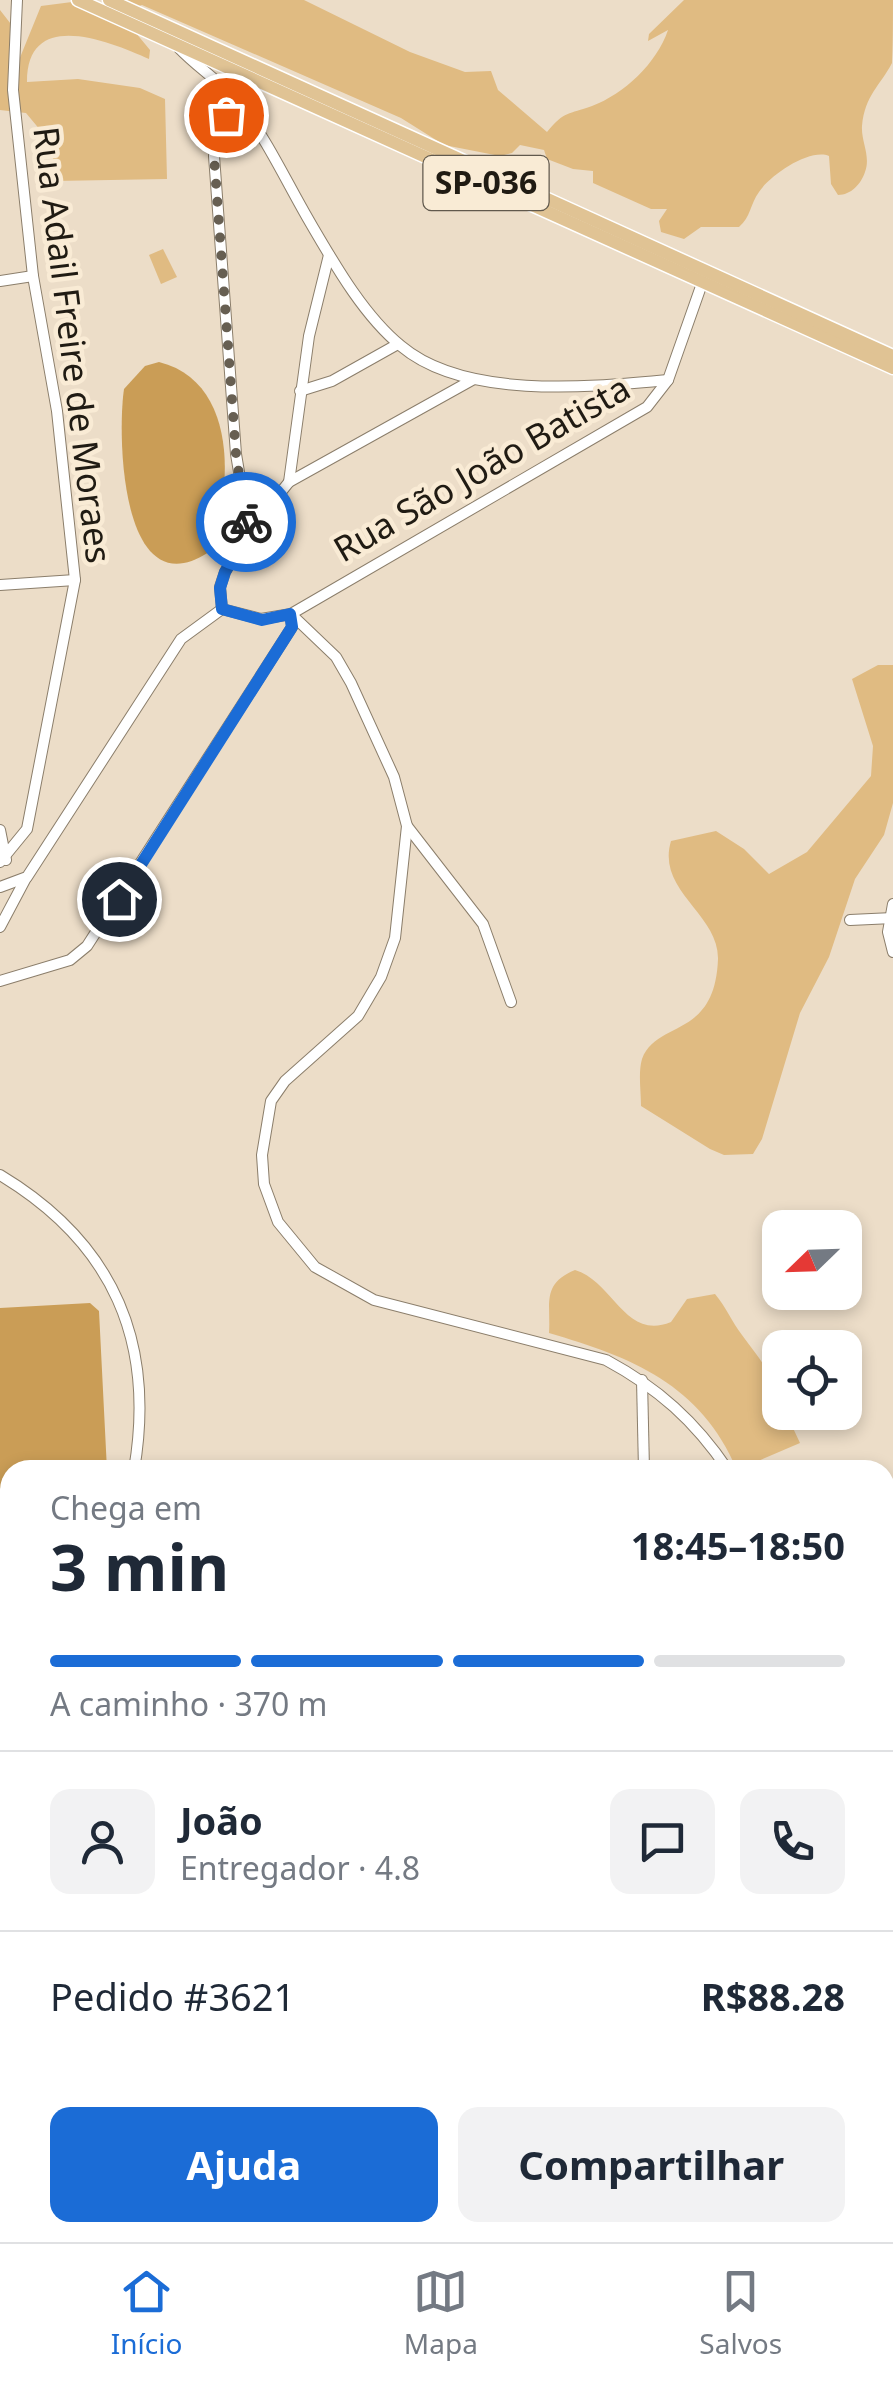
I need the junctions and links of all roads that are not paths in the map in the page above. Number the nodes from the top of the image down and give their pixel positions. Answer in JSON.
{"nodes":[{"id":1,"x":17,"y":0,"type":"edge"},
{"id":2,"x":78,"y":0,"type":"edge"},
{"id":3,"x":109,"y":0,"type":"edge"},
{"id":4,"x":176,"y":44,"type":"junction"},
{"id":5,"x":240,"y":106,"type":"junction"},
{"id":6,"x":329,"y":254,"type":"junction"},
{"id":7,"x":707,"y":269,"type":"junction"},
{"id":8,"x":33,"y":276,"type":"junction"},
{"id":9,"x":0,"y":281,"type":"edge"},
{"id":10,"x":702,"y":286,"type":"junction"},
{"id":11,"x":398,"y":344,"type":"junction"},
{"id":12,"x":893,"y":356,"type":"edge"},
{"id":13,"x":893,"y":368,"type":"edge"},
{"id":14,"x":475,"y":378,"type":"junction"},
{"id":15,"x":668,"y":380,"type":"junction"},
{"id":16,"x":300,"y":391,"type":"junction"},
{"id":17,"x":289,"y":482,"type":"junction"},
{"id":18,"x":249,"y":532,"type":"junction"},
{"id":19,"x":76,"y":580,"type":"junction"},
{"id":20,"x":0,"y":584,"type":"edge"},
{"id":21,"x":222,"y":609,"type":"junction"},
{"id":22,"x":290,"y":614,"type":"junction"},
{"id":23,"x":406,"y":826,"type":"junction"},
{"id":24,"x":0,"y":830,"type":"edge"},
{"id":25,"x":3,"y":861,"type":"edge"},
{"id":26,"x":27,"y":877,"type":"junction"},
{"id":27,"x":0,"y":886,"type":"edge"},
{"id":28,"x":893,"y":904,"type":"edge"},
{"id":29,"x":891,"y":919,"type":"edge"},
{"id":30,"x":850,"y":920,"type":"dead end"},
{"id":31,"x":0,"y":927,"type":"edge"},
{"id":32,"x":893,"y":952,"type":"edge"},
{"id":33,"x":0,"y":981,"type":"edge"},
{"id":34,"x":511,"y":1002,"type":"dead end"},
{"id":35,"x":0,"y":1175,"type":"edge"},
{"id":36,"x":642,"y":1380,"type":"junction"},
{"id":37,"x":135,"y":1460,"type":"edge"},
{"id":38,"x":644,"y":1460,"type":"edge"},
{"id":39,"x":720,"y":1460,"type":"edge"}],
"edges":[{"from":1,"to":8,"type":"street","name":"Rua Adail Freire de Moraes"},
{"from":2,"to":4,"type":"main road","number":"SP-036"},
{"from":3,"to":7,"type":"main road","number":"SP-036"},
{"from":4,"to":5,"type":"street"},
{"from":4,"to":10,"type":"main road","number":"SP-036"},
{"from":5,"to":6,"type":"street"},
{"from":5,"to":18,"type":"street"},
{"from":6,"to":11,"type":"street"},
{"from":6,"to":16,"type":"street"},
{"from":7,"to":10,"type":"street","name":"Rua São João Batista"},
{"from":7,"to":12,"type":"main road","number":"SP-036"},
{"from":8,"to":9,"type":"street"},
{"from":8,"to":19,"type":"street","name":"Rua Adail Freire de Moraes"},
{"from":10,"to":13,"type":"main road","number":"SP-036"},
{"from":10,"to":15,"type":"street","name":"Rua São João Batista"},
{"from":11,"to":14,"type":"street"},
{"from":11,"to":16,"type":"street"},
{"from":14,"to":15,"type":"street"},
{"from":14,"to":17,"type":"street"},
{"from":15,"to":22,"type":"street","name":"Rua São João Batista"},
{"from":16,"to":17,"type":"street"},
{"from":17,"to":18,"type":"street"},
{"from":18,"to":21,"type":"street"},
{"from":19,"to":20,"type":"street"},
{"from":19,"to":25,"type":"street","name":"Rua Adail Freire de Moraes"},
{"from":21,"to":22,"type":"street","name":"Rua São João Batista"},
{"from":21,"to":26,"type":"street"},
{"from":22,"to":23,"type":"street"},
{"from":22,"to":33,"type":"street"},
{"from":23,"to":34,"type":"street"},
{"from":23,"to":36,"type":"street"},
{"from":24,"to":25,"type":"street"},
{"from":26,"to":27,"type":"street"},
{"from":26,"to":31,"type":"street"},
{"from":28,"to":29,"type":"street"},
{"from":29,"to":30,"type":"street"},
{"from":29,"to":32,"type":"street"},
{"from":35,"to":37,"type":"street"},
{"from":36,"to":38,"type":"street"},
{"from":36,"to":39,"type":"street"}]}
